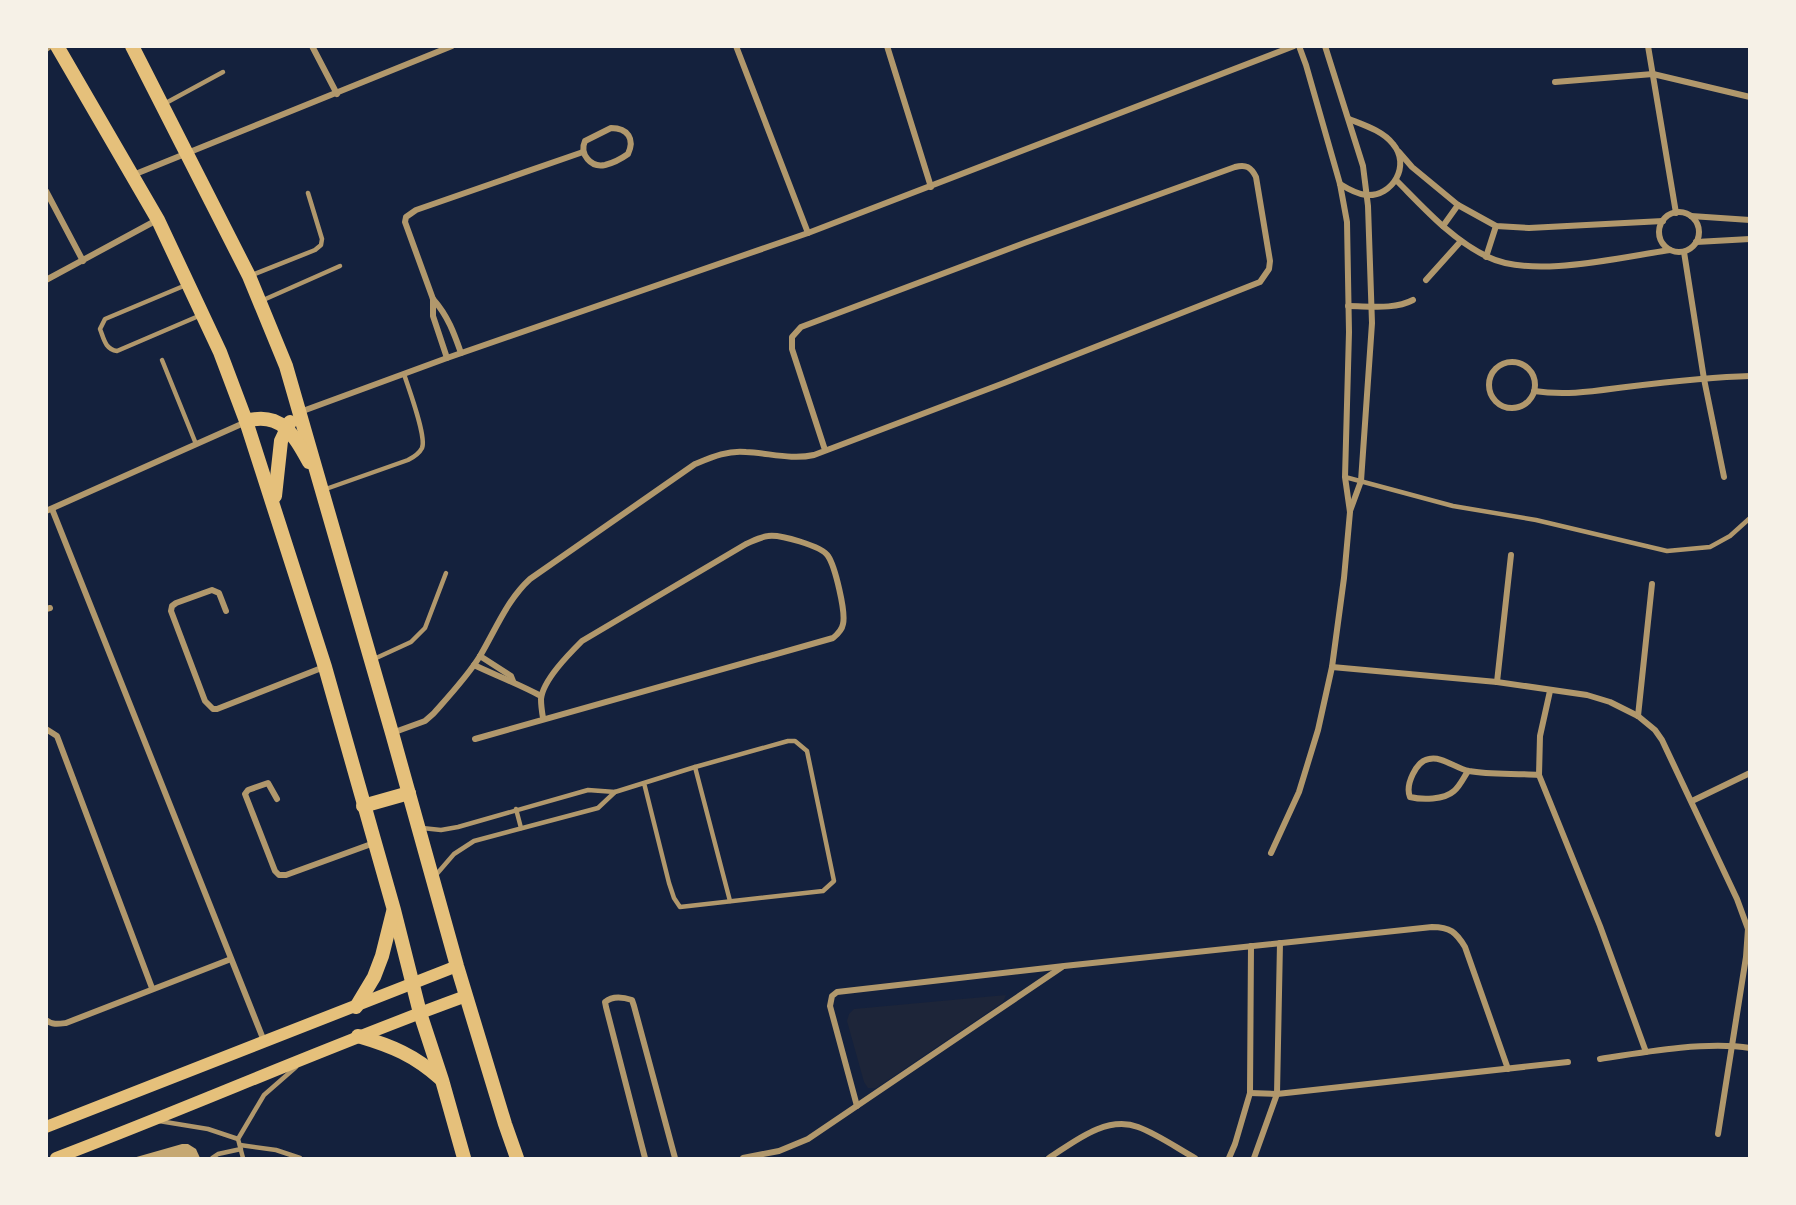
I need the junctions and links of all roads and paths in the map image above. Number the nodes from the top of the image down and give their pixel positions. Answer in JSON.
{"nodes":[{"id":1,"x":57,"y":46,"type":"edge"},
{"id":2,"x":132,"y":46,"type":"edge"},
{"id":3,"x":312,"y":46,"type":"edge"},
{"id":4,"x":452,"y":46,"type":"edge"},
{"id":5,"x":736,"y":46,"type":"edge"},
{"id":6,"x":888,"y":46,"type":"edge"},
{"id":7,"x":1296,"y":46,"type":"edge"},
{"id":8,"x":1325,"y":46,"type":"edge"},
{"id":9,"x":1648,"y":46,"type":"edge"},
{"id":10,"x":223,"y":72,"type":"dead end"},
{"id":11,"x":1653,"y":74,"type":"junction"},
{"id":12,"x":1555,"y":82,"type":"dead end"},
{"id":13,"x":337,"y":93,"type":"junction"},
{"id":14,"x":1749,"y":97,"type":"edge"},
{"id":15,"x":162,"y":105,"type":"junction"},
{"id":16,"x":1349,"y":118,"type":"junction"},
{"id":17,"x":583,"y":152,"type":"junction"},
{"id":18,"x":1399,"y":152,"type":"junction"},
{"id":19,"x":187,"y":154,"type":"junction"},
{"id":20,"x":133,"y":176,"type":"junction"},
{"id":21,"x":1396,"y":180,"type":"junction"},
{"id":22,"x":1340,"y":184,"type":"junction"},
{"id":23,"x":931,"y":187,"type":"junction"},
{"id":24,"x":46,"y":191,"type":"edge"},
{"id":25,"x":308,"y":193,"type":"dead end"},
{"id":26,"x":1368,"y":195,"type":"junction"},
{"id":27,"x":1458,"y":205,"type":"junction"},
{"id":28,"x":1676,"y":213,"type":"junction"},
{"id":29,"x":1691,"y":216,"type":"junction"},
{"id":30,"x":158,"y":220,"type":"junction"},
{"id":31,"x":1749,"y":220,"type":"edge"},
{"id":32,"x":1663,"y":221,"type":"junction"},
{"id":33,"x":1443,"y":226,"type":"junction"},
{"id":34,"x":1496,"y":226,"type":"junction"},
{"id":35,"x":808,"y":233,"type":"junction"},
{"id":36,"x":1749,"y":239,"type":"edge"},
{"id":37,"x":1461,"y":241,"type":"junction"},
{"id":38,"x":1696,"y":242,"type":"junction"},
{"id":39,"x":1670,"y":250,"type":"junction"},
{"id":40,"x":1684,"y":252,"type":"junction"},
{"id":41,"x":1486,"y":257,"type":"junction"},
{"id":42,"x":83,"y":261,"type":"junction"},
{"id":43,"x":340,"y":266,"type":"dead end"},
{"id":44,"x":249,"y":276,"type":"junction"},
{"id":45,"x":46,"y":280,"type":"edge"},
{"id":46,"x":1426,"y":280,"type":"dead end"},
{"id":47,"x":188,"y":284,"type":"junction"},
{"id":48,"x":433,"y":299,"type":"junction"},
{"id":49,"x":1413,"y":300,"type":"dead end"},
{"id":50,"x":261,"y":301,"type":"junction"},
{"id":51,"x":1348,"y":306,"type":"junction"},
{"id":52,"x":1371,"y":306,"type":"junction"},
{"id":53,"x":202,"y":315,"type":"junction"},
{"id":54,"x":461,"y":353,"type":"junction"},
{"id":55,"x":447,"y":358,"type":"junction"},
{"id":56,"x":162,"y":360,"type":"dead end"},
{"id":57,"x":404,"y":374,"type":"junction"},
{"id":58,"x":1749,"y":376,"type":"edge"},
{"id":59,"x":1704,"y":379,"type":"junction"},
{"id":60,"x":1534,"y":391,"type":"junction"},
{"id":61,"x":300,"y":412,"type":"junction"},
{"id":62,"x":246,"y":421,"type":"junction"},
{"id":63,"x":286,"y":428,"type":"junction"},
{"id":64,"x":196,"y":444,"type":"junction"},
{"id":65,"x":825,"y":450,"type":"junction"},
{"id":66,"x":1345,"y":477,"type":"junction"},
{"id":67,"x":1724,"y":477,"type":"dead end"},
{"id":68,"x":1361,"y":481,"type":"junction"},
{"id":69,"x":321,"y":485,"type":"junction"},
{"id":70,"x":274,"y":505,"type":"junction"},
{"id":71,"x":49,"y":510,"type":"edge"},
{"id":72,"x":1350,"y":512,"type":"junction"},
{"id":73,"x":1749,"y":518,"type":"edge"},
{"id":74,"x":1511,"y":555,"type":"dead end"},
{"id":75,"x":446,"y":573,"type":"dead end"},
{"id":76,"x":1652,"y":584,"type":"dead end"},
{"id":77,"x":226,"y":611,"type":"dead end"},
{"id":78,"x":480,"y":656,"type":"junction"},
{"id":79,"x":372,"y":660,"type":"junction"},
{"id":80,"x":474,"y":665,"type":"junction"},
{"id":81,"x":325,"y":667,"type":"junction"},
{"id":82,"x":1332,"y":667,"type":"junction"},
{"id":83,"x":513,"y":681,"type":"junction"},
{"id":84,"x":1497,"y":682,"type":"junction"},
{"id":85,"x":1550,"y":691,"type":"junction"},
{"id":86,"x":541,"y":696,"type":"junction"},
{"id":87,"x":1638,"y":716,"type":"junction"},
{"id":88,"x":543,"y":718,"type":"junction"},
{"id":89,"x":46,"y":729,"type":"edge"},
{"id":90,"x":393,"y":733,"type":"junction"},
{"id":91,"x":475,"y":739,"type":"dead end"},
{"id":92,"x":695,"y":767,"type":"junction"},
{"id":93,"x":1468,"y":771,"type":"junction"},
{"id":94,"x":1749,"y":773,"type":"edge"},
{"id":95,"x":1539,"y":775,"type":"junction"},
{"id":96,"x":644,"y":783,"type":"junction"},
{"id":97,"x":615,"y":792,"type":"junction"},
{"id":98,"x":409,"y":793,"type":"junction"},
{"id":99,"x":277,"y":799,"type":"dead end"},
{"id":100,"x":1692,"y":801,"type":"junction"},
{"id":101,"x":363,"y":806,"type":"junction"},
{"id":102,"x":516,"y":809,"type":"junction"},
{"id":103,"x":418,"y":827,"type":"junction"},
{"id":104,"x":521,"y":828,"type":"junction"},
{"id":105,"x":374,"y":843,"type":"junction"},
{"id":106,"x":1271,"y":853,"type":"dead end"},
{"id":107,"x":433,"y":878,"type":"junction"},
{"id":108,"x":730,"y":901,"type":"junction"},
{"id":109,"x":394,"y":910,"type":"junction"},
{"id":110,"x":1749,"y":929,"type":"edge"},
{"id":111,"x":1280,"y":943,"type":"junction"},
{"id":112,"x":1251,"y":946,"type":"junction"},
{"id":113,"x":231,"y":959,"type":"junction"},
{"id":114,"x":458,"y":966,"type":"junction"},
{"id":115,"x":1064,"y":966,"type":"junction"},
{"id":116,"x":412,"y":984,"type":"junction"},
{"id":117,"x":152,"y":988,"type":"junction"},
{"id":118,"x":466,"y":996,"type":"junction"},
{"id":119,"x":356,"y":1007,"type":"junction"},
{"id":120,"x":420,"y":1013,"type":"junction"},
{"id":121,"x":46,"y":1020,"type":"edge"},
{"id":122,"x":358,"y":1036,"type":"junction"},
{"id":123,"x":264,"y":1041,"type":"junction"},
{"id":124,"x":1732,"y":1046,"type":"junction"},
{"id":125,"x":1749,"y":1048,"type":"edge"},
{"id":126,"x":1646,"y":1052,"type":"junction"},
{"id":127,"x":1600,"y":1059,"type":"dead end"},
{"id":128,"x":302,"y":1061,"type":"junction"},
{"id":129,"x":1568,"y":1062,"type":"dead end"},
{"id":130,"x":1508,"y":1068,"type":"junction"},
{"id":131,"x":442,"y":1080,"type":"junction"},
{"id":132,"x":1250,"y":1093,"type":"junction"},
{"id":133,"x":1277,"y":1094,"type":"junction"},
{"id":134,"x":857,"y":1106,"type":"junction"},
{"id":135,"x":154,"y":1120,"type":"junction"},
{"id":136,"x":46,"y":1127,"type":"edge"},
{"id":137,"x":1718,"y":1134,"type":"dead end"},
{"id":138,"x":238,"y":1139,"type":"junction"},
{"id":139,"x":240,"y":1147,"type":"junction"},
{"id":140,"x":56,"y":1158,"type":"edge"},
{"id":141,"x":212,"y":1158,"type":"edge"},
{"id":142,"x":243,"y":1158,"type":"edge"},
{"id":143,"x":300,"y":1158,"type":"edge"},
{"id":144,"x":464,"y":1158,"type":"edge"},
{"id":145,"x":517,"y":1158,"type":"edge"},
{"id":146,"x":645,"y":1158,"type":"edge"},
{"id":147,"x":675,"y":1158,"type":"edge"},
{"id":148,"x":743,"y":1158,"type":"edge"},
{"id":149,"x":1049,"y":1158,"type":"edge"},
{"id":150,"x":1195,"y":1158,"type":"edge"},
{"id":151,"x":1228,"y":1158,"type":"edge"},
{"id":152,"x":1254,"y":1158,"type":"edge"}],
"edges":[{"from":1,"to":20,"type":"main road"},
{"from":2,"to":15,"type":"main road"},
{"from":3,"to":13,"type":"street"},
{"from":4,"to":13,"type":"street"},
{"from":5,"to":35,"type":"street"},
{"from":6,"to":23,"type":"street"},
{"from":7,"to":22,"type":"street"},
{"from":7,"to":23,"type":"street"},
{"from":8,"to":16,"type":"street"},
{"from":9,"to":11,"type":"street"},
{"from":10,"to":15,"type":"lane"},
{"from":11,"to":12,"type":"street"},
{"from":11,"to":14,"type":"street"},
{"from":11,"to":28,"type":"street"},
{"from":13,"to":19,"type":"street"},
{"from":15,"to":19,"type":"main road"},
{"from":16,"to":18,"type":"street"},
{"from":16,"to":26,"type":"street"},
{"from":17,"to":17,"type":"street"},
{"from":17,"to":48,"type":"street"},
{"from":18,"to":21,"type":"street"},
{"from":18,"to":27,"type":"street"},
{"from":19,"to":20,"type":"street"},
{"from":19,"to":44,"type":"main road"},
{"from":20,"to":30,"type":"main road"},
{"from":21,"to":26,"type":"street"},
{"from":21,"to":33,"type":"street"},
{"from":22,"to":26,"type":"street"},
{"from":22,"to":51,"type":"street"},
{"from":23,"to":35,"type":"street"},
{"from":24,"to":42,"type":"street"},
{"from":25,"to":44,"type":"lane"},
{"from":26,"to":52,"type":"street"},
{"from":27,"to":33,"type":"street"},
{"from":27,"to":34,"type":"street"},
{"from":28,"to":29,"type":"street"},
{"from":28,"to":32,"type":"street"},
{"from":29,"to":31,"type":"street"},
{"from":29,"to":38,"type":"street"},
{"from":30,"to":42,"type":"street"},
{"from":30,"to":47,"type":"main road"},
{"from":32,"to":34,"type":"street"},
{"from":32,"to":39,"type":"street"},
{"from":33,"to":37,"type":"street"},
{"from":34,"to":41,"type":"street"},
{"from":35,"to":54,"type":"street"},
{"from":36,"to":38,"type":"street"},
{"from":37,"to":41,"type":"street"},
{"from":37,"to":46,"type":"street"},
{"from":38,"to":40,"type":"street"},
{"from":39,"to":40,"type":"street"},
{"from":39,"to":41,"type":"street"},
{"from":40,"to":59,"type":"street"},
{"from":42,"to":45,"type":"street"},
{"from":43,"to":50,"type":"lane"},
{"from":44,"to":50,"type":"main road"},
{"from":47,"to":53,"type":"main road"},
{"from":47,"to":53,"type":"lane"},
{"from":48,"to":54,"type":"street"},
{"from":48,"to":55,"type":"street"},
{"from":49,"to":52,"type":"street"},
{"from":50,"to":61,"type":"main road"},
{"from":51,"to":52,"type":"street"},
{"from":51,"to":66,"type":"street"},
{"from":52,"to":68,"type":"street"},
{"from":53,"to":62,"type":"main road"},
{"from":54,"to":55,"type":"street"},
{"from":55,"to":57,"type":"street"},
{"from":56,"to":64,"type":"lane"},
{"from":57,"to":61,"type":"street"},
{"from":57,"to":69,"type":"lane"},
{"from":58,"to":59,"type":"street"},
{"from":59,"to":60,"type":"street"},
{"from":59,"to":67,"type":"street"},
{"from":60,"to":60,"type":"street"},
{"from":61,"to":63,"type":"main road"},
{"from":61,"to":69,"type":"main road"},
{"from":62,"to":63,"type":"main road"},
{"from":62,"to":64,"type":"street"},
{"from":62,"to":70,"type":"main road"},
{"from":63,"to":69,"type":"main road"},
{"from":63,"to":70,"type":"main road"},
{"from":64,"to":71,"type":"street"},
{"from":65,"to":65,"type":"street"},
{"from":65,"to":78,"type":"street"},
{"from":66,"to":68,"type":"lane"},
{"from":66,"to":72,"type":"street"},
{"from":68,"to":72,"type":"street"},
{"from":68,"to":73,"type":"lane"},
{"from":69,"to":79,"type":"main road"},
{"from":70,"to":81,"type":"main road"},
{"from":71,"to":113,"type":"street"},
{"from":72,"to":82,"type":"street"},
{"from":74,"to":84,"type":"street"},
{"from":75,"to":79,"type":"lane"},
{"from":76,"to":87,"type":"street"},
{"from":77,"to":81,"type":"street"},
{"from":78,"to":80,"type":"street"},
{"from":78,"to":83,"type":"street"},
{"from":79,"to":90,"type":"main road"},
{"from":80,"to":83,"type":"street"},
{"from":80,"to":90,"type":"street"},
{"from":81,"to":101,"type":"main road"},
{"from":82,"to":84,"type":"street"},
{"from":82,"to":106,"type":"street"},
{"from":83,"to":86,"type":"street"},
{"from":84,"to":85,"type":"street"},
{"from":85,"to":87,"type":"street"},
{"from":85,"to":95,"type":"street"},
{"from":86,"to":88,"type":"street"},
{"from":86,"to":88,"type":"street"},
{"from":87,"to":100,"type":"street"},
{"from":88,"to":91,"type":"street"},
{"from":89,"to":117,"type":"street"},
{"from":90,"to":98,"type":"main road"},
{"from":92,"to":96,"type":"lane"},
{"from":92,"to":108,"type":"lane"},
{"from":92,"to":108,"type":"lane"},
{"from":93,"to":93,"type":"street"},
{"from":93,"to":95,"type":"street"},
{"from":94,"to":100,"type":"street"},
{"from":95,"to":126,"type":"street"},
{"from":96,"to":97,"type":"lane"},
{"from":96,"to":108,"type":"lane"},
{"from":97,"to":102,"type":"lane"},
{"from":97,"to":104,"type":"lane"},
{"from":98,"to":101,"type":"main road"},
{"from":98,"to":103,"type":"main road"},
{"from":99,"to":105,"type":"street"},
{"from":100,"to":110,"type":"street"},
{"from":101,"to":105,"type":"main road"},
{"from":102,"to":103,"type":"lane"},
{"from":102,"to":104,"type":"lane"},
{"from":103,"to":107,"type":"main road"},
{"from":104,"to":107,"type":"lane"},
{"from":105,"to":109,"type":"main road"},
{"from":107,"to":114,"type":"main road"},
{"from":109,"to":116,"type":"main road"},
{"from":109,"to":119,"type":"main road"},
{"from":110,"to":124,"type":"street"},
{"from":111,"to":112,"type":"street"},
{"from":111,"to":130,"type":"street"},
{"from":111,"to":133,"type":"street"},
{"from":112,"to":115,"type":"street"},
{"from":112,"to":132,"type":"street"},
{"from":113,"to":117,"type":"street"},
{"from":113,"to":123,"type":"street"},
{"from":114,"to":116,"type":"main road"},
{"from":114,"to":118,"type":"main road"},
{"from":115,"to":134,"type":"street"},
{"from":115,"to":134,"type":"street"},
{"from":116,"to":119,"type":"main road"},
{"from":116,"to":120,"type":"main road"},
{"from":117,"to":121,"type":"street"},
{"from":118,"to":120,"type":"main road"},
{"from":118,"to":145,"type":"main road"},
{"from":119,"to":123,"type":"main road"},
{"from":120,"to":122,"type":"main road"},
{"from":120,"to":131,"type":"main road"},
{"from":122,"to":128,"type":"main road"},
{"from":122,"to":131,"type":"main road"},
{"from":123,"to":136,"type":"main road"},
{"from":124,"to":125,"type":"street"},
{"from":124,"to":126,"type":"street"},
{"from":124,"to":137,"type":"street"},
{"from":126,"to":127,"type":"street"},
{"from":128,"to":135,"type":"main road"},
{"from":128,"to":138,"type":"lane"},
{"from":129,"to":130,"type":"street"},
{"from":130,"to":133,"type":"street"},
{"from":131,"to":144,"type":"main road"},
{"from":132,"to":133,"type":"street"},
{"from":132,"to":151,"type":"street"},
{"from":133,"to":152,"type":"street"},
{"from":134,"to":148,"type":"street"},
{"from":135,"to":138,"type":"lane"},
{"from":135,"to":140,"type":"main road"},
{"from":138,"to":139,"type":"lane"},
{"from":139,"to":141,"type":"lane"},
{"from":139,"to":142,"type":"lane"},
{"from":139,"to":143,"type":"lane"},
{"from":146,"to":147,"type":"street"},
{"from":149,"to":150,"type":"street"}]}
